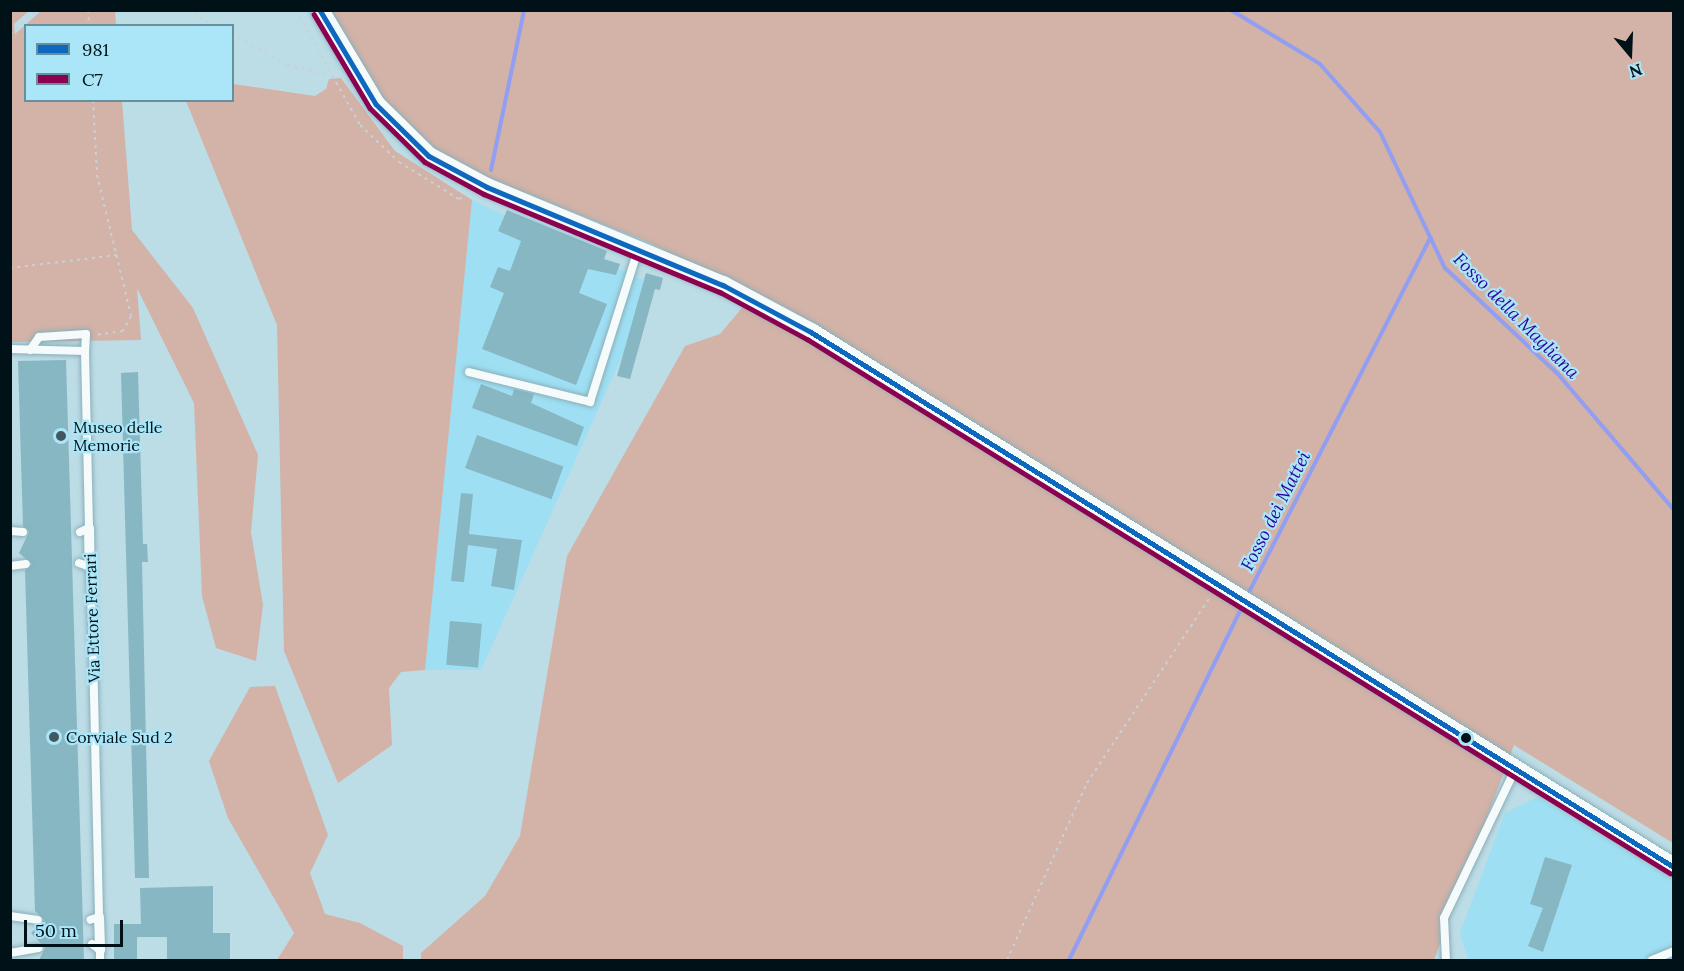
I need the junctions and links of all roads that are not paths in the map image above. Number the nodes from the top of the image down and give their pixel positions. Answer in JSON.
{"nodes":[{"id":1,"x":320,"y":10,"type":"edge"},
{"id":2,"x":639,"y":248,"type":"junction"},
{"id":3,"x":10,"y":349,"type":"edge"},
{"id":4,"x":30,"y":350,"type":"junction"},
{"id":5,"x":86,"y":351,"type":"junction"},
{"id":6,"x":469,"y":372,"type":"dead end"},
{"id":7,"x":84,"y":530,"type":"joint"},
{"id":8,"x":10,"y":531,"type":"edge"},
{"id":9,"x":23,"y":532,"type":"dead end"},
{"id":10,"x":27,"y":564,"type":"dead end"},
{"id":11,"x":85,"y":565,"type":"joint"},
{"id":12,"x":10,"y":566,"type":"edge"},
{"id":13,"x":1516,"y":769,"type":"junction"},
{"id":14,"x":1674,"y":867,"type":"edge"},
{"id":15,"x":10,"y":916,"type":"edge"},
{"id":16,"x":94,"y":918,"type":"joint"},
{"id":17,"x":38,"y":920,"type":"dead end"},
{"id":18,"x":39,"y":948,"type":"dead end"},
{"id":19,"x":98,"y":951,"type":"edge"},
{"id":20,"x":1674,"y":951,"type":"edge"},
{"id":21,"x":10,"y":953,"type":"edge"},
{"id":22,"x":1446,"y":960,"type":"edge"},
{"id":23,"x":1652,"y":960,"type":"edge"}],
"edges":[{"from":1,"to":2,"type":"street"},
{"from":2,"to":6,"type":"lane"},
{"from":2,"to":13,"type":"street"},
{"from":3,"to":4,"type":"lane"},
{"from":4,"to":5,"type":"lane"},
{"from":4,"to":5,"type":"lane","name":"Via Ettore Ferrari"},
{"from":5,"to":7,"type":"lane","name":"Via Ettore Ferrari"},
{"from":7,"to":11,"type":"street","name":"Via Ettore Ferrari"},
{"from":8,"to":9,"type":"lane"},
{"from":10,"to":12,"type":"lane"},
{"from":11,"to":16,"type":"lane","name":"Via Ettore Ferrari"},
{"from":13,"to":14,"type":"street"},
{"from":13,"to":22,"type":"lane"},
{"from":15,"to":17,"type":"lane"},
{"from":16,"to":19,"type":"street","name":"Via Ettore Ferrari"},
{"from":18,"to":21,"type":"lane"},
{"from":20,"to":23,"type":"lane"}]}
